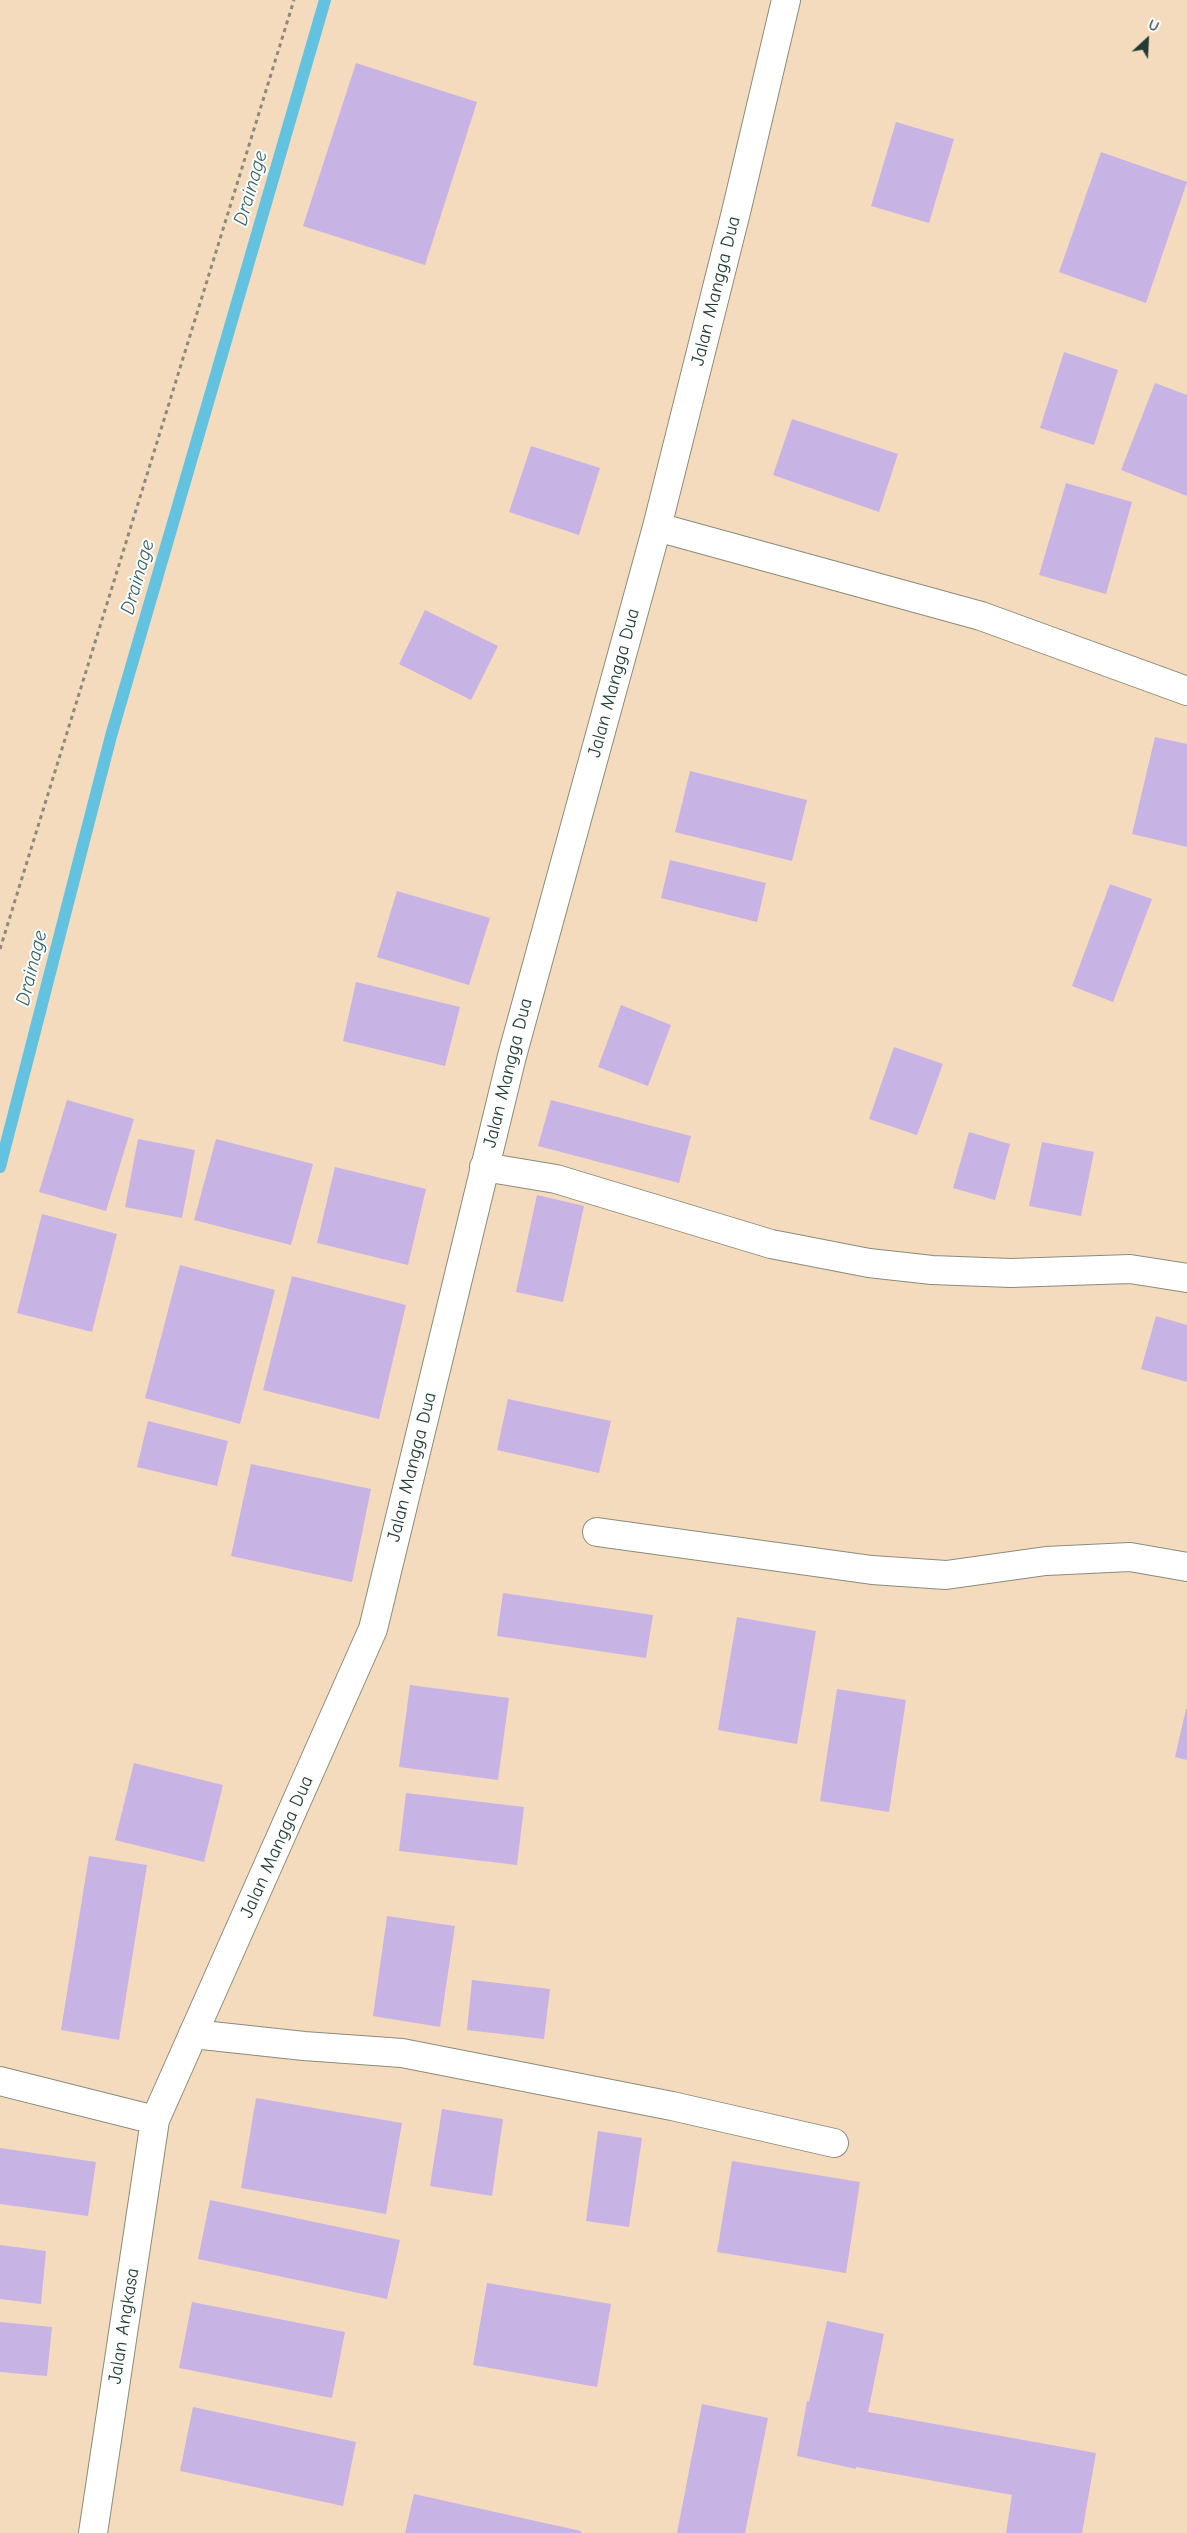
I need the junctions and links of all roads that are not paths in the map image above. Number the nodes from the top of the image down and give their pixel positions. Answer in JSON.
{"nodes":[{"id":1,"x":786,"y":0,"type":"edge"},
{"id":2,"x":657,"y":527,"type":"junction"},
{"id":3,"x":1187,"y":691,"type":"edge"},
{"id":4,"x":484,"y":1167,"type":"junction"},
{"id":5,"x":1187,"y":1278,"type":"edge"},
{"id":6,"x":597,"y":1532,"type":"dead end"},
{"id":7,"x":1187,"y":1567,"type":"edge"},
{"id":8,"x":193,"y":2034,"type":"junction"},
{"id":9,"x":0,"y":2081,"type":"edge"},
{"id":10,"x":155,"y":2120,"type":"junction"},
{"id":11,"x":834,"y":2143,"type":"dead end"},
{"id":12,"x":93,"y":2533,"type":"edge"}],
"edges":[{"from":1,"to":2,"type":"street","name":"Jalan Mangga Dua"},
{"from":2,"to":3,"type":"street"},
{"from":2,"to":4,"type":"street","name":"Jalan Mangga Dua"},
{"from":4,"to":5,"type":"street"},
{"from":4,"to":8,"type":"street","name":"Jalan Mangga Dua"},
{"from":6,"to":7,"type":"street"},
{"from":8,"to":10,"type":"street","name":"Jalan Mangga Dua"},
{"from":8,"to":11,"type":"street"},
{"from":9,"to":10,"type":"street"},
{"from":10,"to":12,"type":"street","name":"Jalan Angkasa"}]}
